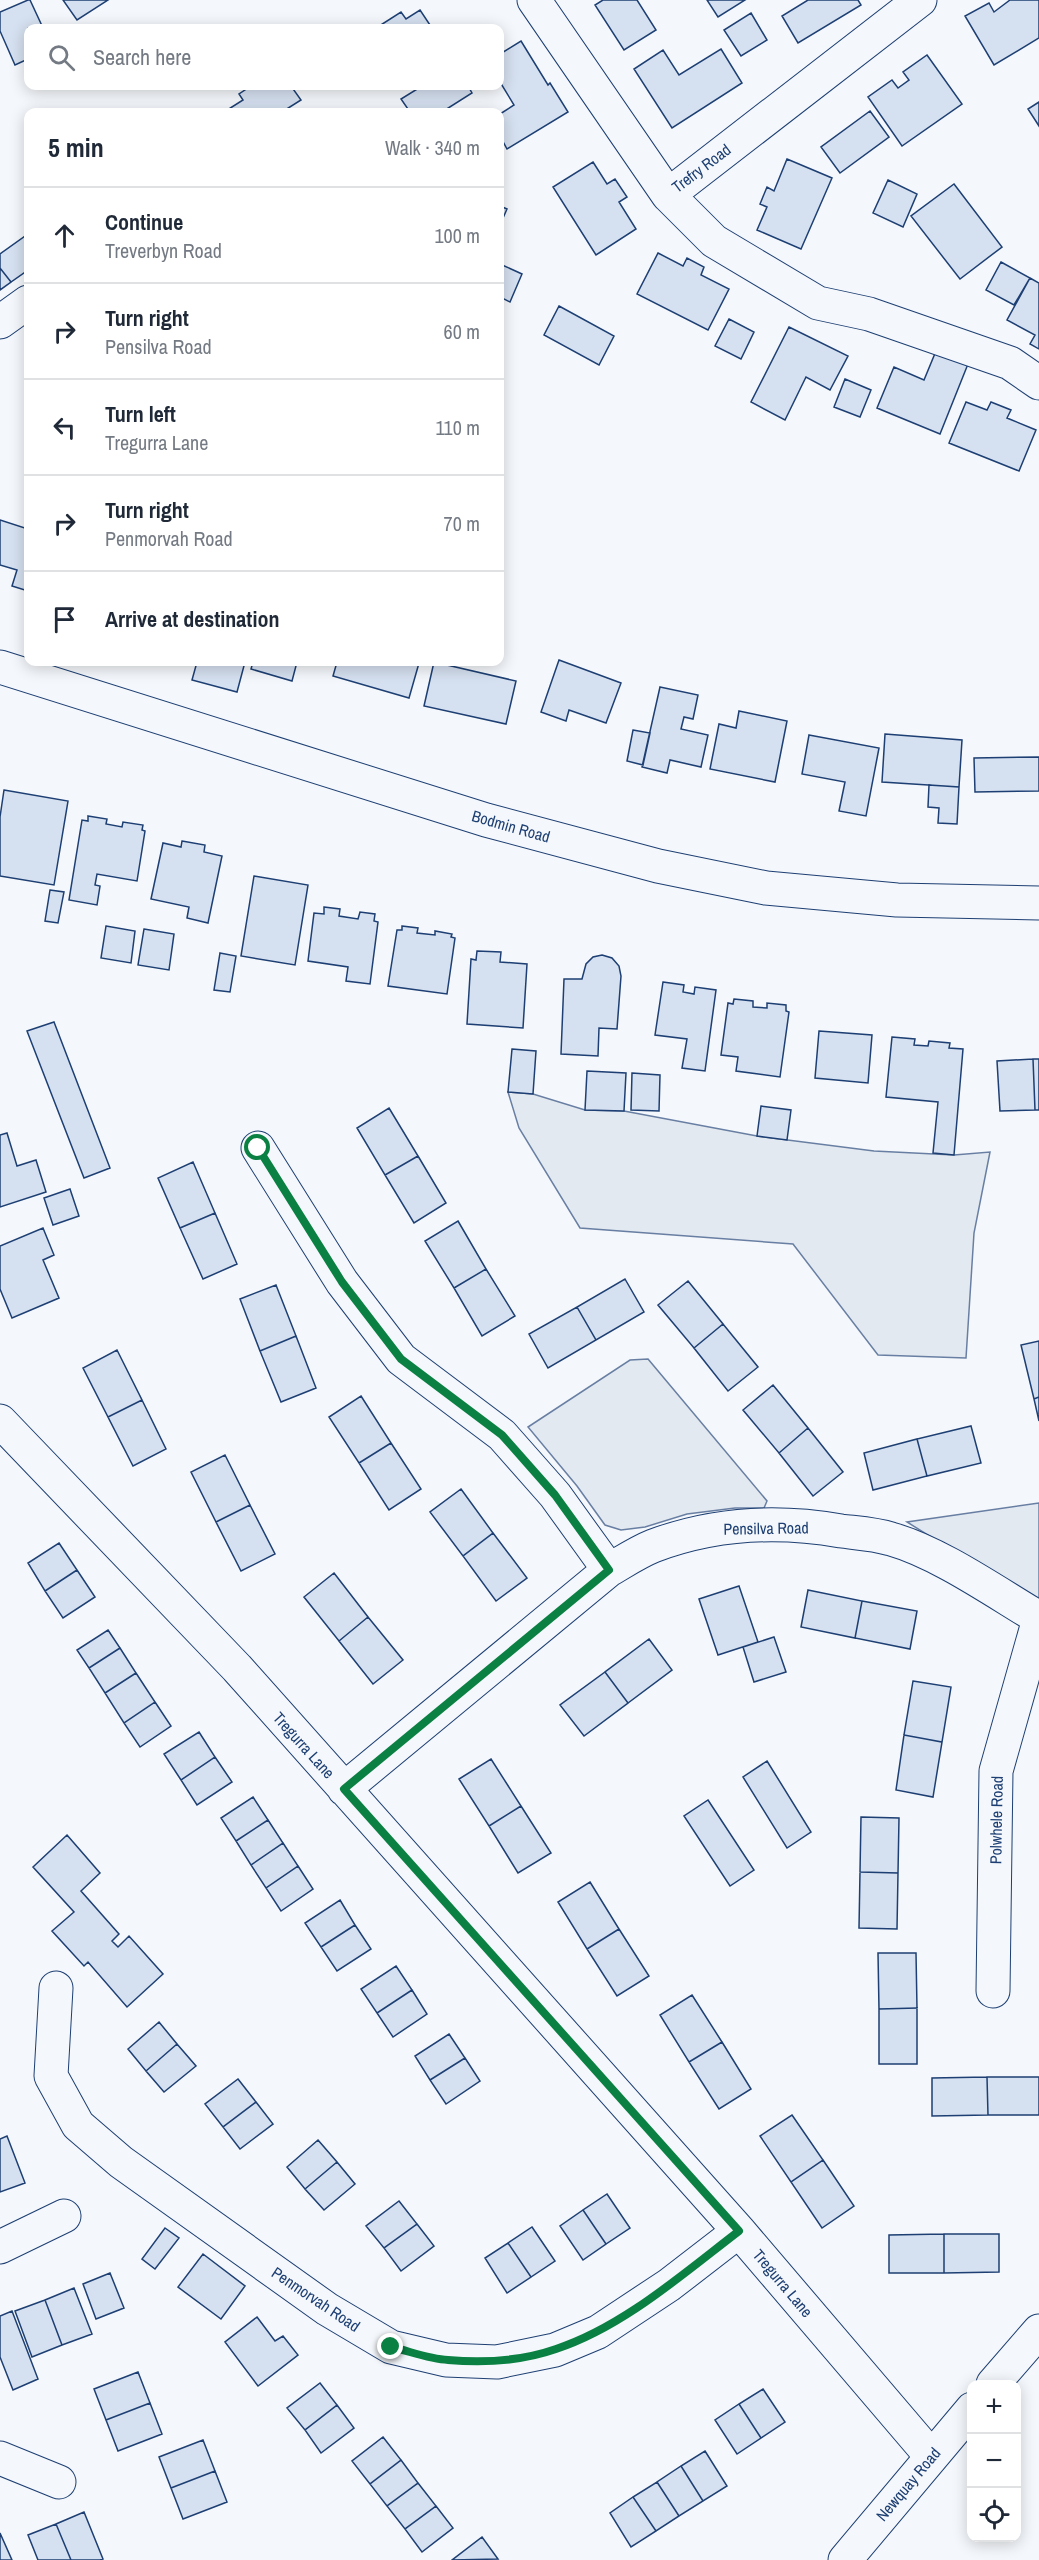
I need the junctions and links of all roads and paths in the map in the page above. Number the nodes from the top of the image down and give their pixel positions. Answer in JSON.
{"nodes":[{"id":1,"x":534,"y":0,"type":"edge"},
{"id":2,"x":920,"y":0,"type":"edge"},
{"id":3,"x":668,"y":195,"type":"junction"},
{"id":4,"x":24,"y":305,"type":"edge"},
{"id":5,"x":0,"y":322,"type":"edge"},
{"id":6,"x":1039,"y":383,"type":"edge"},
{"id":7,"x":0,"y":667,"type":"edge"},
{"id":8,"x":1039,"y":903,"type":"edge"},
{"id":9,"x":258,"y":1148,"type":"dead end"},
{"id":10,"x":0,"y":1421,"type":"edge"},
{"id":11,"x":609,"y":1570,"type":"junction"},
{"id":12,"x":1039,"y":1619,"type":"edge"},
{"id":13,"x":344,"y":1789,"type":"junction"},
{"id":14,"x":56,"y":1988,"type":"dead end"},
{"id":15,"x":993,"y":1991,"type":"dead end"},
{"id":16,"x":64,"y":2216,"type":"dead end"},
{"id":17,"x":739,"y":2231,"type":"junction"},
{"id":18,"x":0,"y":2247,"type":"edge"},
{"id":19,"x":1039,"y":2331,"type":"edge"},
{"id":20,"x":997,"y":2380,"type":"edge"},
{"id":21,"x":967,"y":2415,"type":"edge"},
{"id":22,"x":931,"y":2456,"type":"junction"},
{"id":23,"x":0,"y":2458,"type":"edge"},
{"id":24,"x":59,"y":2482,"type":"dead end"},
{"id":25,"x":845,"y":2560,"type":"edge"}],
"edges":[{"from":1,"to":3,"type":"main road","name":"Trefry Road"},
{"from":2,"to":3,"type":"main road","name":"Trefry Road"},
{"from":3,"to":6,"type":"main road"},
{"from":4,"to":5,"type":"main road"},
{"from":7,"to":8,"type":"main road","name":"Bodmin Road"},
{"from":9,"to":11,"type":"main road"},
{"from":10,"to":13,"type":"main road","name":"Tregurra Lane"},
{"from":11,"to":12,"type":"main road","name":"Pensilva Road"},
{"from":11,"to":13,"type":"main road","name":"Pensilva Road"},
{"from":12,"to":15,"type":"main road","name":"Polwhele Road"},
{"from":13,"to":17,"type":"main road","name":"Tregurra Lane"},
{"from":14,"to":17,"type":"main road","name":"Penmorvah Road"},
{"from":16,"to":18,"type":"main road"},
{"from":17,"to":22,"type":"main road","name":"Tregurra Lane"},
{"from":19,"to":20,"type":"main road"},
{"from":21,"to":22,"type":"main road","name":"Newquay Road"},
{"from":22,"to":25,"type":"main road","name":"Newquay Road"},
{"from":23,"to":24,"type":"main road"}]}
